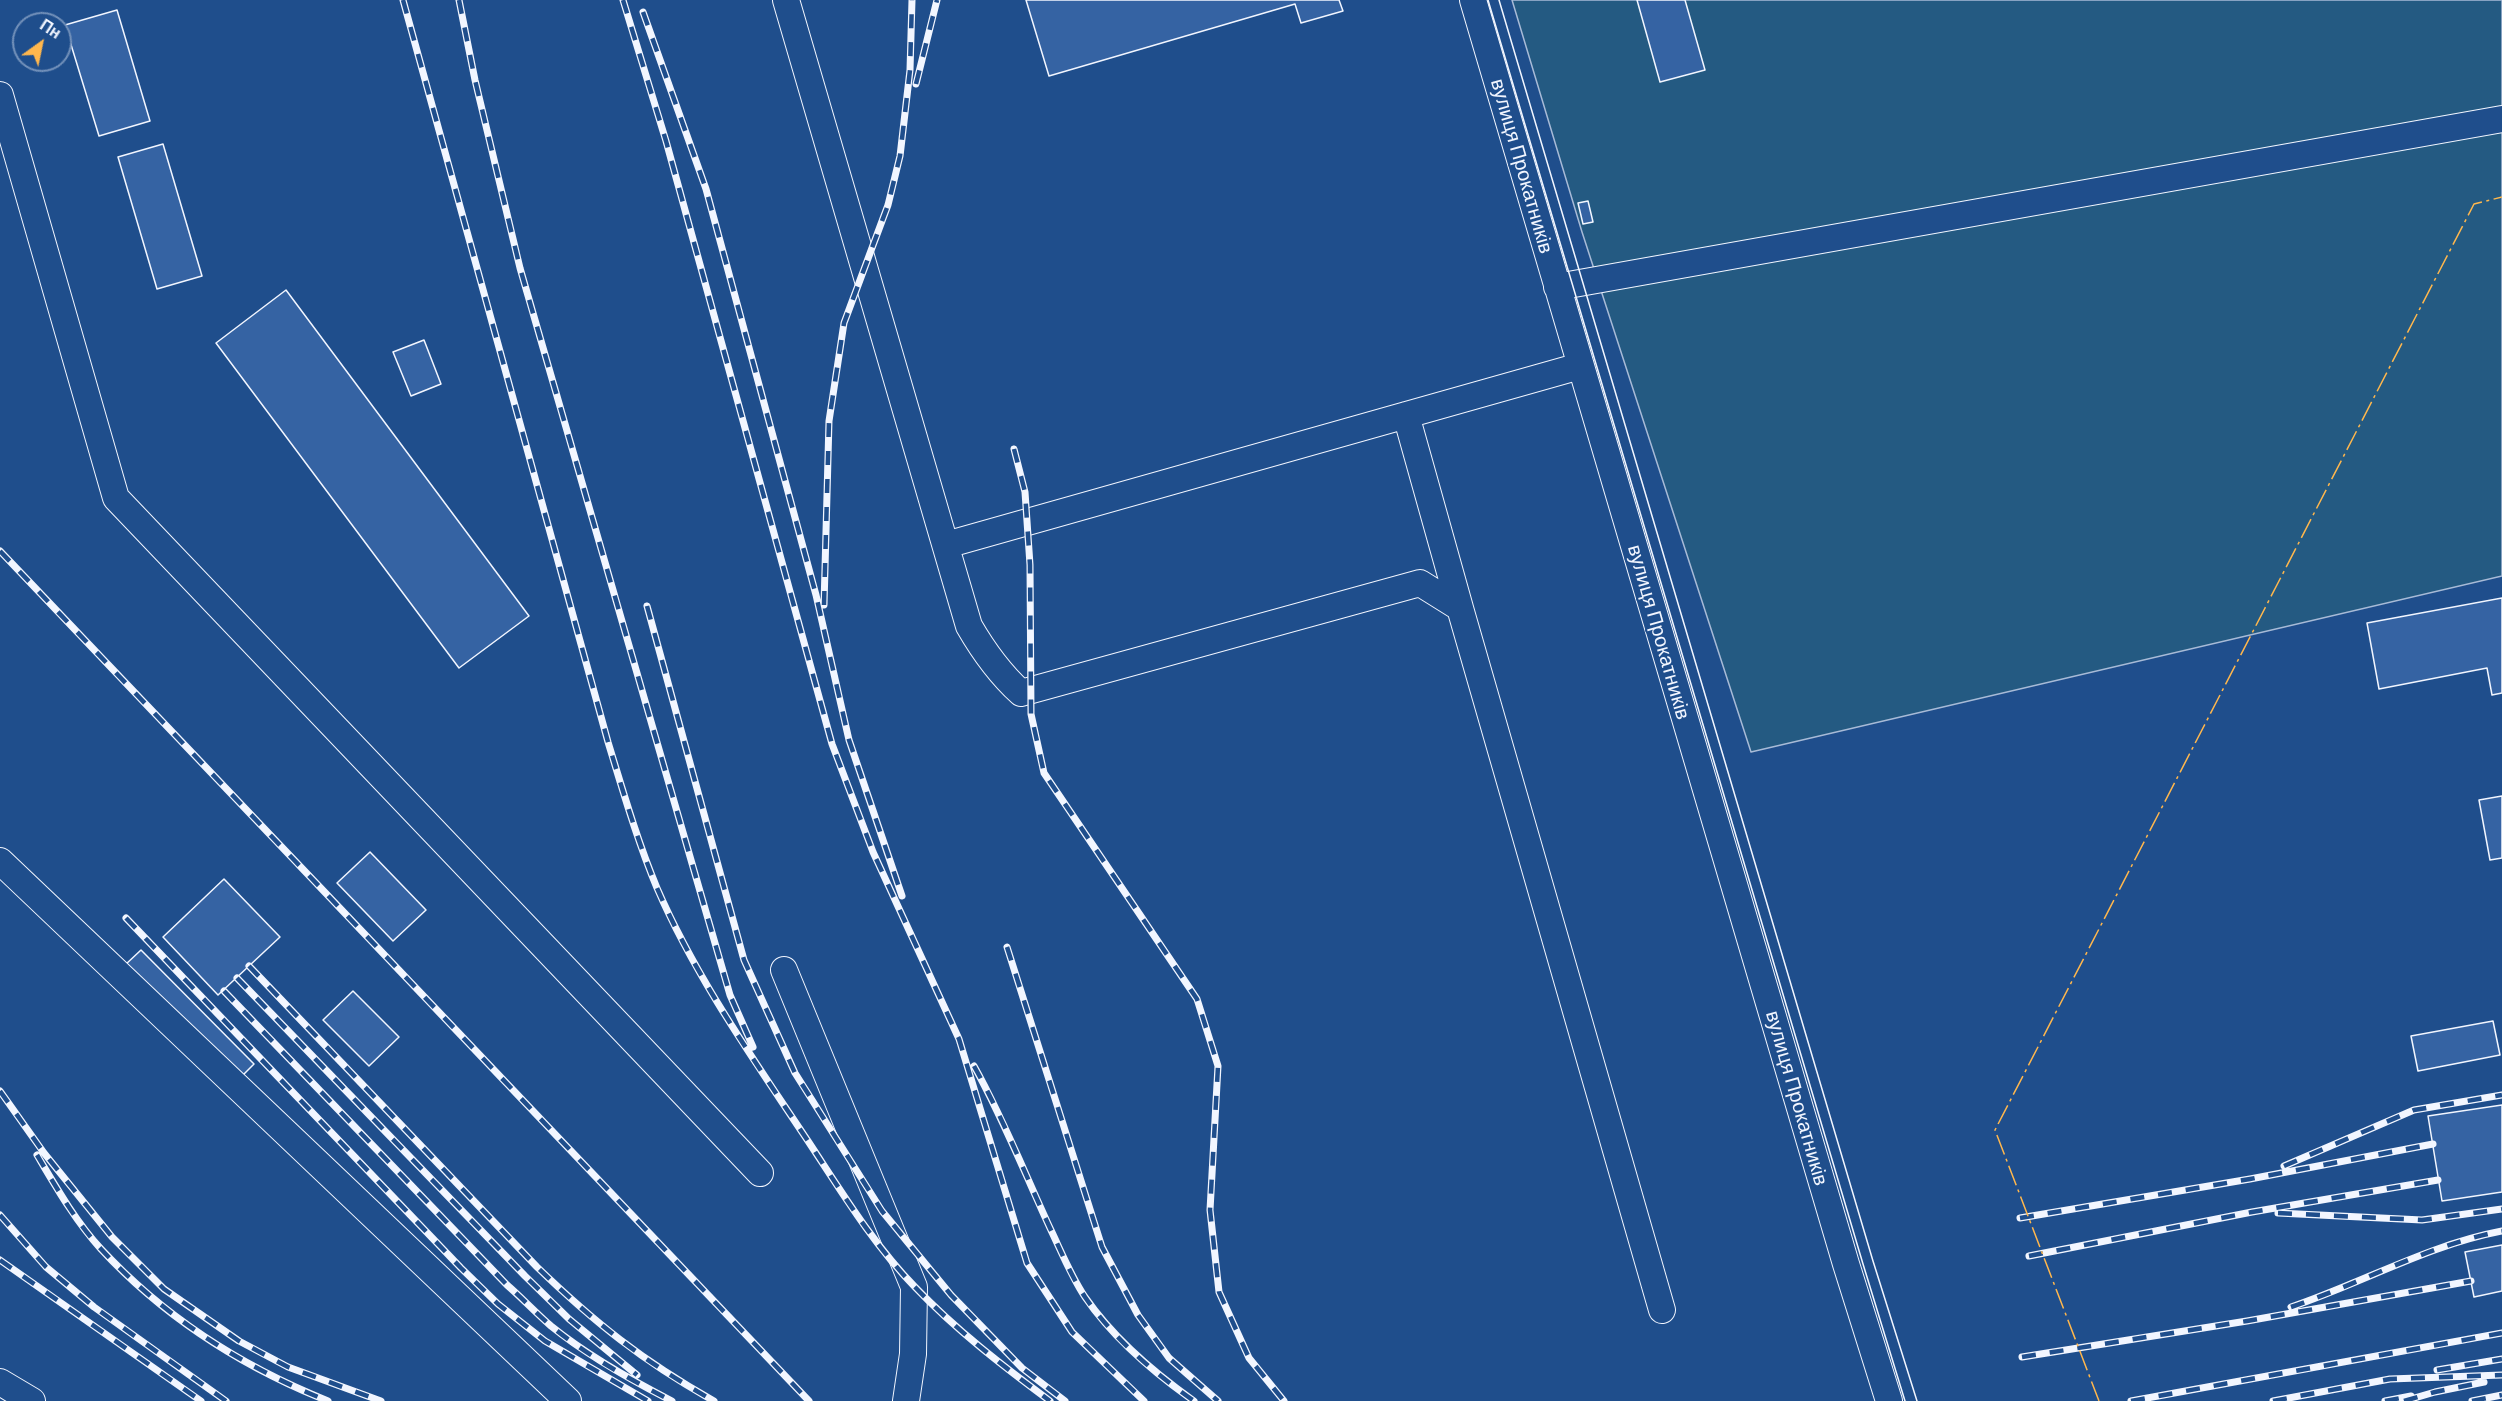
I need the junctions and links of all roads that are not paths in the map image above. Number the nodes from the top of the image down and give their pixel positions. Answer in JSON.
{"nodes":[{"id":1,"x":786,"y":0,"type":"edge"},
{"id":2,"x":1473,"y":0,"type":"edge"},
{"id":3,"x":0,"y":94,"type":"edge"},
{"id":4,"x":2502,"y":119,"type":"edge"},
{"id":5,"x":1557,"y":287,"type":"junction"},
{"id":6,"x":1580,"y":366,"type":"junction"},
{"id":7,"x":1406,"y":415,"type":"junction"},
{"id":8,"x":946,"y":545,"type":"junction"},
{"id":9,"x":1460,"y":608,"type":"junction"},
{"id":10,"x":0,"y":861,"type":"edge"},
{"id":11,"x":784,"y":970,"type":"dead end"},
{"id":12,"x":760,"y":1173,"type":"dead end"},
{"id":13,"x":1662,"y":1310,"type":"dead end"},
{"id":14,"x":0,"y":1382,"type":"edge"},
{"id":15,"x":32,"y":1401,"type":"edge"},
{"id":16,"x":568,"y":1401,"type":"edge"},
{"id":17,"x":906,"y":1401,"type":"edge"},
{"id":18,"x":1889,"y":1401,"type":"edge"}],
"edges":[{"from":1,"to":8,"type":"street"},
{"from":2,"to":5,"type":"street","name":"вулиця Прокатників"},
{"from":3,"to":12,"type":"street"},
{"from":4,"to":5,"type":"street"},
{"from":5,"to":6,"type":"street","name":"вулиця Прокатників"},
{"from":6,"to":7,"type":"street"},
{"from":6,"to":18,"type":"street","name":"вулиця Прокатників"},
{"from":7,"to":8,"type":"street"},
{"from":7,"to":9,"type":"street"},
{"from":8,"to":9,"type":"street"},
{"from":9,"to":13,"type":"street"},
{"from":10,"to":16,"type":"street"},
{"from":11,"to":17,"type":"street"},
{"from":14,"to":15,"type":"street"}]}
